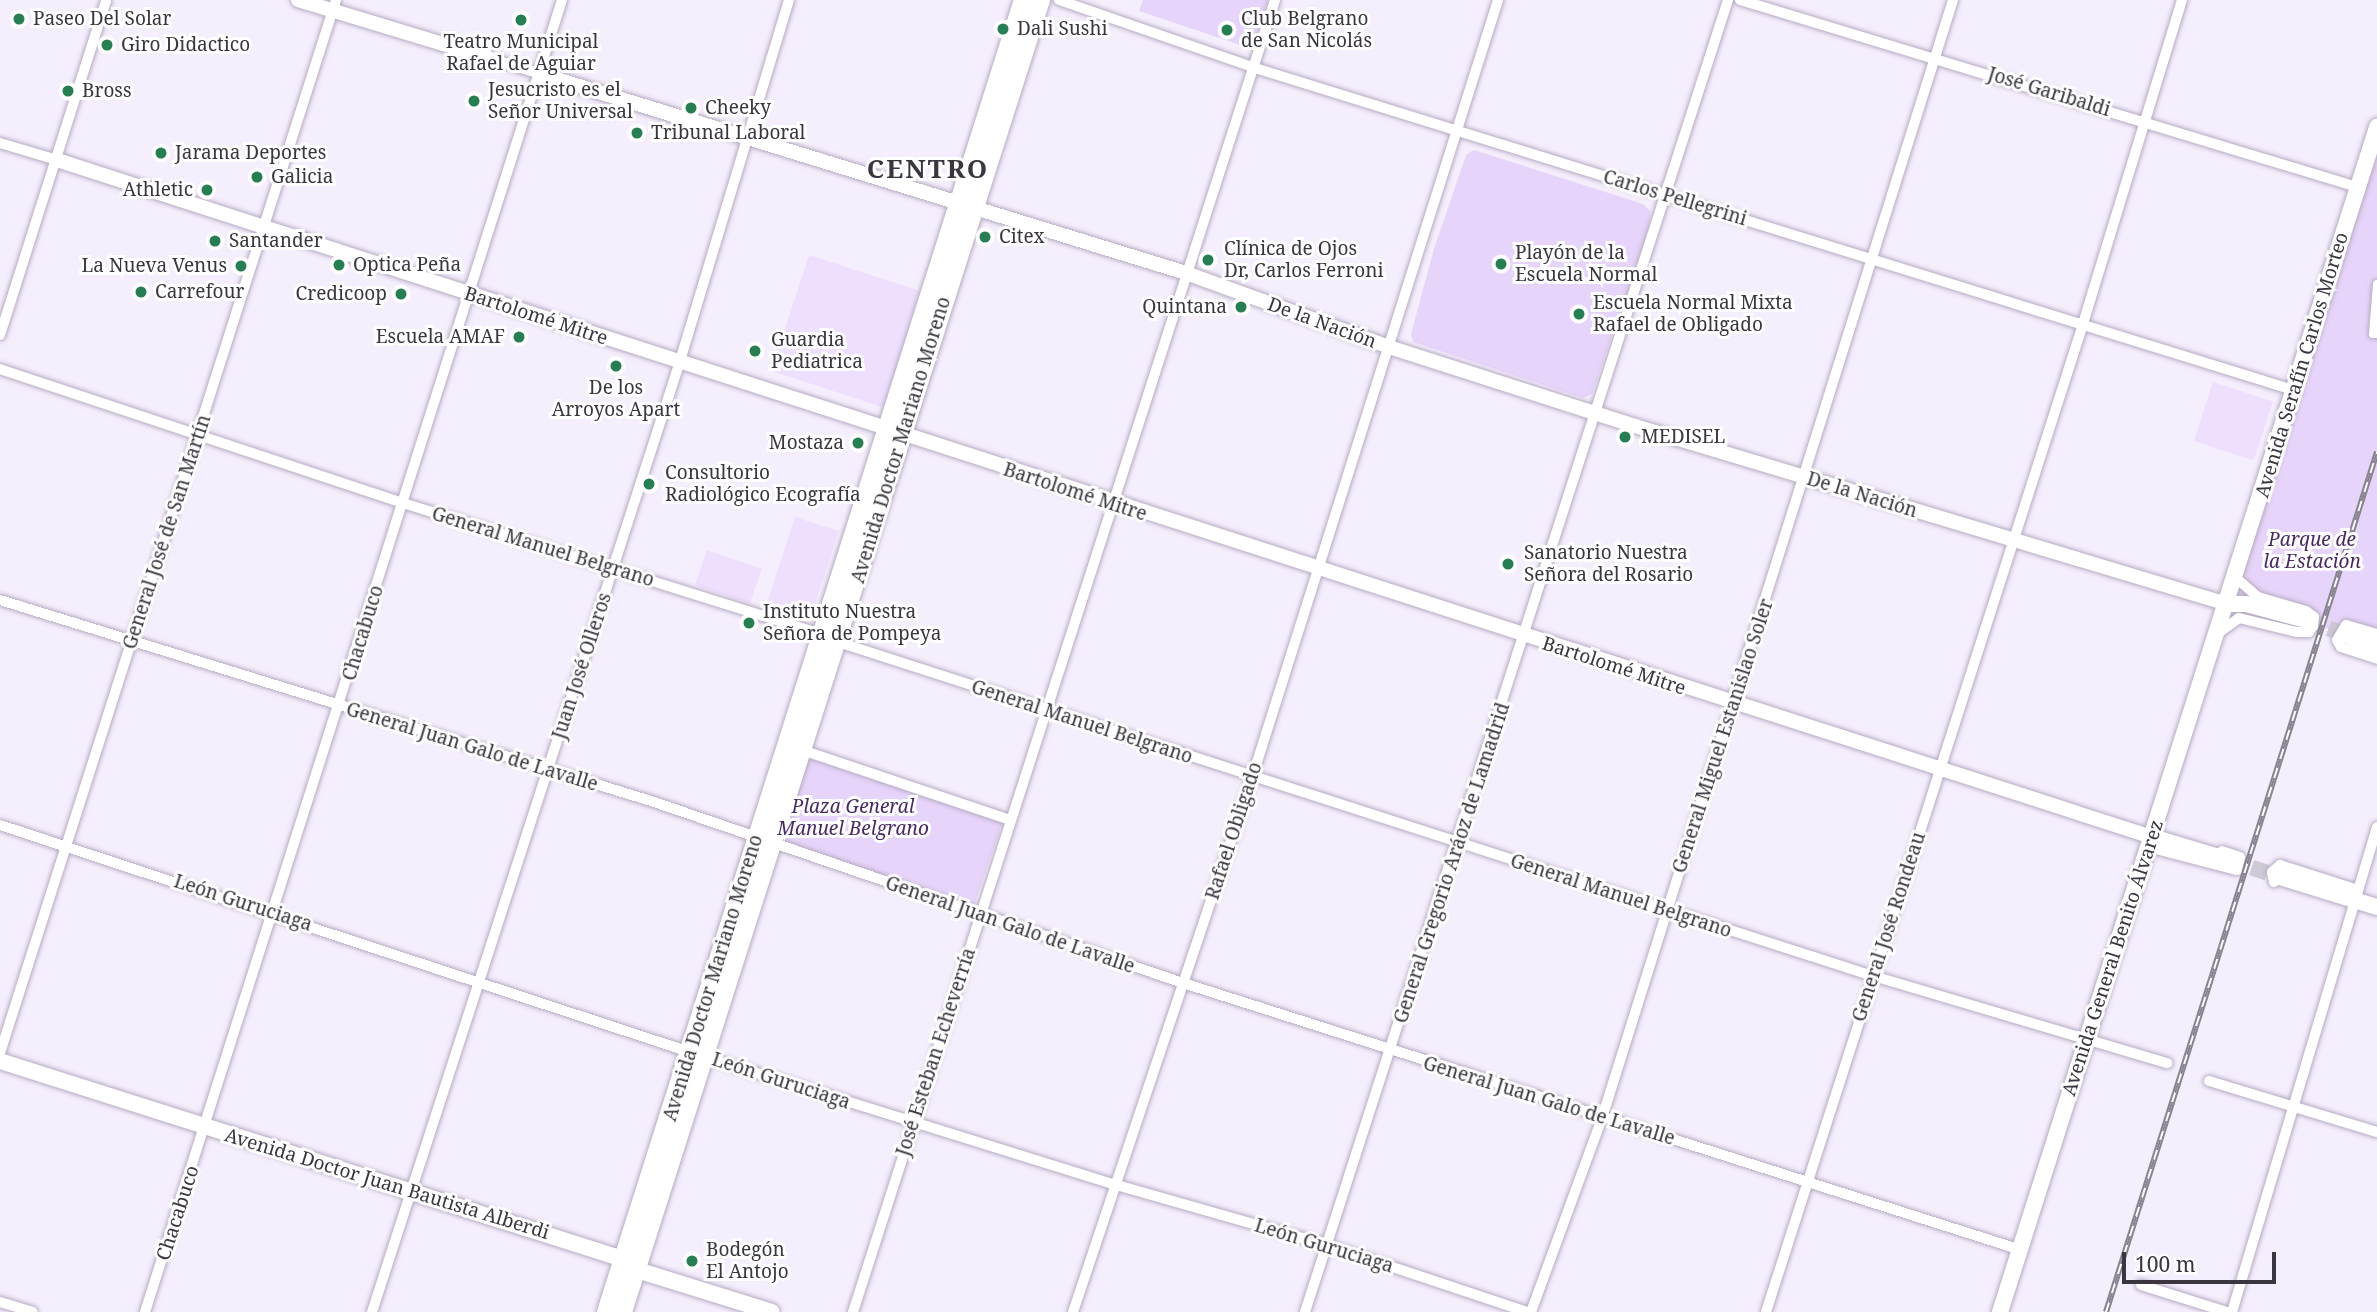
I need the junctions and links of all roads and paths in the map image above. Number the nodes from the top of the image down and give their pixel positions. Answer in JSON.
{"nodes":[{"id":1,"x":106,"y":0,"type":"edge"},
{"id":2,"x":298,"y":0,"type":"edge"},
{"id":3,"x":562,"y":0,"type":"edge"},
{"id":4,"x":789,"y":0,"type":"edge"},
{"id":5,"x":1023,"y":0,"type":"edge"},
{"id":6,"x":1041,"y":0,"type":"edge"},
{"id":7,"x":1059,"y":0,"type":"edge"},
{"id":8,"x":1275,"y":0,"type":"edge"},
{"id":9,"x":1499,"y":0,"type":"edge"},
{"id":10,"x":1728,"y":0,"type":"edge"},
{"id":11,"x":1740,"y":0,"type":"edge"},
{"id":12,"x":1954,"y":0,"type":"edge"},
{"id":13,"x":2182,"y":0,"type":"edge"},
{"id":14,"x":334,"y":5,"type":"edge"},
{"id":15,"x":1935,"y":56,"type":"junction"},
{"id":16,"x":489,"y":58,"type":"joint"},
{"id":17,"x":1255,"y":68,"type":"junction"},
{"id":18,"x":540,"y":74,"type":"junction"},
{"id":19,"x":2142,"y":120,"type":"junction"},
{"id":20,"x":2377,"y":127,"type":"edge"},
{"id":21,"x":1457,"y":130,"type":"junction"},
{"id":22,"x":745,"y":137,"type":"junction"},
{"id":23,"x":0,"y":143,"type":"edge"},
{"id":24,"x":57,"y":160,"type":"junction"},
{"id":25,"x":2357,"y":187,"type":"junction"},
{"id":26,"x":1666,"y":195,"type":"junction"},
{"id":27,"x":966,"y":205,"type":"junction"},
{"id":28,"x":264,"y":226,"type":"junction"},
{"id":29,"x":1874,"y":261,"type":"junction"},
{"id":30,"x":1186,"y":273,"type":"junction"},
{"id":31,"x":2377,"y":284,"type":"edge"},
{"id":32,"x":469,"y":295,"type":"junction"},
{"id":33,"x":2082,"y":327,"type":"junction"},
{"id":34,"x":2377,"y":334,"type":"edge"},
{"id":35,"x":0,"y":335,"type":"edge"},
{"id":36,"x":1389,"y":347,"type":"junction"},
{"id":37,"x":680,"y":361,"type":"junction"},
{"id":38,"x":0,"y":369,"type":"edge"},
{"id":39,"x":2293,"y":390,"type":"junction"},
{"id":40,"x":1597,"y":412,"type":"junction"},
{"id":41,"x":894,"y":431,"type":"junction"},
{"id":42,"x":198,"y":434,"type":"junction"},
{"id":43,"x":1804,"y":477,"type":"junction"},
{"id":44,"x":402,"y":503,"type":"junction"},
{"id":45,"x":1115,"y":505,"type":"junction"},
{"id":46,"x":2011,"y":542,"type":"junction"},
{"id":47,"x":613,"y":569,"type":"junction"},
{"id":48,"x":1318,"y":570,"type":"junction"},
{"id":49,"x":2236,"y":578,"type":"junction"},
{"id":50,"x":0,"y":600,"type":"edge"},
{"id":51,"x":2227,"y":604,"type":"junction"},
{"id":52,"x":2306,"y":620,"type":"tunnel mouth"},
{"id":53,"x":2217,"y":634,"type":"junction"},
{"id":54,"x":2347,"y":635,"type":"tunnel mouth"},
{"id":55,"x":2377,"y":635,"type":"edge"},
{"id":56,"x":830,"y":638,"type":"junction"},
{"id":57,"x":1525,"y":638,"type":"junction"},
{"id":58,"x":132,"y":642,"type":"junction"},
{"id":59,"x":2377,"y":647,"type":"edge"},
{"id":60,"x":2377,"y":659,"type":"edge"},
{"id":61,"x":1733,"y":704,"type":"junction"},
{"id":62,"x":340,"y":708,"type":"junction"},
{"id":63,"x":1046,"y":711,"type":"junction"},
{"id":64,"x":802,"y":750,"type":"junction"},
{"id":65,"x":549,"y":769,"type":"junction"},
{"id":66,"x":1938,"y":769,"type":"junction"},
{"id":67,"x":1252,"y":778,"type":"junction"},
{"id":68,"x":1010,"y":820,"type":"junction"},
{"id":69,"x":0,"y":825,"type":"edge"},
{"id":70,"x":2377,"y":827,"type":"edge"},
{"id":71,"x":2151,"y":838,"type":"junction"},
{"id":72,"x":764,"y":840,"type":"junction"},
{"id":73,"x":64,"y":845,"type":"junction"},
{"id":74,"x":1459,"y":845,"type":"junction"},
{"id":75,"x":2229,"y":860,"type":"tunnel mouth"},
{"id":76,"x":2277,"y":876,"type":"tunnel mouth"},
{"id":77,"x":2356,"y":899,"type":"junction"},
{"id":78,"x":2377,"y":907,"type":"edge"},
{"id":79,"x":1667,"y":911,"type":"junction"},
{"id":80,"x":274,"y":912,"type":"junction"},
{"id":81,"x":979,"y":916,"type":"junction"},
{"id":82,"x":1873,"y":976,"type":"junction"},
{"id":83,"x":480,"y":982,"type":"junction"},
{"id":84,"x":1183,"y":983,"type":"junction"},
{"id":85,"x":2087,"y":1039,"type":"junction"},
{"id":86,"x":1390,"y":1050,"type":"junction"},
{"id":87,"x":0,"y":1053,"type":"edge"},
{"id":88,"x":698,"y":1054,"type":"junction"},
{"id":89,"x":0,"y":1061,"type":"edge"},
{"id":90,"x":2167,"y":1063,"type":"dead end"},
{"id":91,"x":2209,"y":1081,"type":"dead end"},
{"id":92,"x":2293,"y":1107,"type":"junction"},
{"id":93,"x":1602,"y":1118,"type":"junction"},
{"id":94,"x":914,"y":1123,"type":"junction"},
{"id":95,"x":206,"y":1127,"type":"junction"},
{"id":96,"x":2377,"y":1132,"type":"edge"},
{"id":97,"x":1807,"y":1181,"type":"junction"},
{"id":98,"x":1113,"y":1184,"type":"junction"},
{"id":99,"x":412,"y":1191,"type":"junction"},
{"id":100,"x":1324,"y":1244,"type":"junction"},
{"id":101,"x":2021,"y":1250,"type":"junction"},
{"id":102,"x":630,"y":1264,"type":"junction"},
{"id":103,"x":2141,"y":1285,"type":"dead end"},
{"id":104,"x":0,"y":1302,"type":"edge"},
{"id":105,"x":32,"y":1312,"type":"edge"},
{"id":106,"x":145,"y":1312,"type":"edge"},
{"id":107,"x":372,"y":1312,"type":"edge"},
{"id":108,"x":606,"y":1312,"type":"edge"},
{"id":109,"x":624,"y":1312,"type":"edge"},
{"id":110,"x":772,"y":1312,"type":"edge"},
{"id":111,"x":853,"y":1312,"type":"edge"},
{"id":112,"x":1073,"y":1312,"type":"edge"},
{"id":113,"x":1305,"y":1312,"type":"edge"},
{"id":114,"x":1529,"y":1312,"type":"edge"},
{"id":115,"x":1766,"y":1312,"type":"edge"},
{"id":116,"x":2000,"y":1312,"type":"edge"},
{"id":117,"x":2227,"y":1312,"type":"edge"},
{"id":118,"x":2232,"y":1312,"type":"edge"}],
"edges":[{"from":1,"to":24,"type":"street"},
{"from":2,"to":14,"type":"street","name":"De la Nación"},
{"from":3,"to":18,"type":"street","name":"Chacabuco"},
{"from":4,"to":22,"type":"street","name":"Juan José Olleros"},
{"from":5,"to":27,"type":"main road"},
{"from":6,"to":27,"type":"main road"},
{"from":7,"to":17,"type":"street","name":"Carlos Pellegrini"},
{"from":8,"to":17,"type":"street","name":"José Esteban Echeverría"},
{"from":9,"to":21,"type":"street","name":"Rafael Obligado"},
{"from":10,"to":26,"type":"street","name":"General Gregorio Aráoz de Lamadrid"},
{"from":11,"to":15,"type":"street","name":"José Garibaldi"},
{"from":12,"to":15,"type":"street","name":"General Miguel Estanislao Soler"},
{"from":13,"to":19,"type":"street","name":"General José Rondeau"},
{"from":14,"to":16,"type":"street","name":"De la Nación"},
{"from":14,"to":28,"type":"street","name":"General José de San Martín"},
{"from":15,"to":19,"type":"street","name":"José Garibaldi"},
{"from":15,"to":29,"type":"street","name":"General Miguel Estanislao Soler"},
{"from":16,"to":18,"type":"street","name":"De la Nación"},
{"from":17,"to":21,"type":"street","name":"Carlos Pellegrini"},
{"from":17,"to":30,"type":"street","name":"José Esteban Echeverría"},
{"from":18,"to":22,"type":"street","name":"De la Nación"},
{"from":18,"to":32,"type":"street","name":"Chacabuco"},
{"from":19,"to":25,"type":"street","name":"José Garibaldi"},
{"from":19,"to":33,"type":"street","name":"General José Rondeau"},
{"from":20,"to":25,"type":"main road","name":"Avenida Serafín Carlos Morteo"},
{"from":21,"to":26,"type":"street","name":"Carlos Pellegrini"},
{"from":21,"to":36,"type":"street","name":"Rafael Obligado"},
{"from":22,"to":27,"type":"street","name":"De la Nación"},
{"from":22,"to":37,"type":"street","name":"Juan José Olleros"},
{"from":23,"to":24,"type":"street","name":"Bartolomé Mitre"},
{"from":24,"to":28,"type":"street","name":"Bartolomé Mitre"},
{"from":24,"to":35,"type":"street"},
{"from":25,"to":39,"type":"main road","name":"Avenida Serafín Carlos Morteo"},
{"from":26,"to":29,"type":"street","name":"Carlos Pellegrini"},
{"from":26,"to":40,"type":"street","name":"General Gregorio Aráoz de Lamadrid"},
{"from":27,"to":30,"type":"street","name":"De la Nación"},
{"from":27,"to":41,"type":"main road","name":"Avenida Doctor Mariano Moreno"},
{"from":28,"to":32,"type":"street","name":"Bartolomé Mitre"},
{"from":28,"to":42,"type":"street","name":"General José de San Martín"},
{"from":29,"to":33,"type":"street","name":"Carlos Pellegrini"},
{"from":29,"to":43,"type":"street","name":"General Miguel Estanislao Soler"},
{"from":30,"to":36,"type":"street","name":"De la Nación"},
{"from":30,"to":45,"type":"street","name":"José Esteban Echeverría"},
{"from":31,"to":34,"type":"street"},
{"from":32,"to":37,"type":"street","name":"Bartolomé Mitre"},
{"from":32,"to":44,"type":"street","name":"Chacabuco"},
{"from":33,"to":39,"type":"street","name":"Carlos Pellegrini"},
{"from":33,"to":46,"type":"street","name":"General José Rondeau"},
{"from":36,"to":40,"type":"street","name":"De la Nación"},
{"from":36,"to":48,"type":"street","name":"Rafael Obligado"},
{"from":37,"to":41,"type":"street","name":"Bartolomé Mitre"},
{"from":37,"to":47,"type":"street","name":"Juan José Olleros"},
{"from":38,"to":42,"type":"street","name":"General Manuel Belgrano"},
{"from":39,"to":49,"type":"main road","name":"Avenida Serafín Carlos Morteo"},
{"from":40,"to":43,"type":"street","name":"De la Nación"},
{"from":40,"to":57,"type":"street","name":"General Gregorio Aráoz de Lamadrid"},
{"from":41,"to":45,"type":"street","name":"Bartolomé Mitre"},
{"from":41,"to":56,"type":"main road","name":"Avenida Doctor Mariano Moreno"},
{"from":42,"to":44,"type":"street","name":"General Manuel Belgrano"},
{"from":42,"to":58,"type":"street","name":"General José de San Martín"},
{"from":43,"to":46,"type":"street","name":"De la Nación"},
{"from":43,"to":61,"type":"street","name":"General Miguel Estanislao Soler"},
{"from":44,"to":47,"type":"street","name":"General Manuel Belgrano"},
{"from":44,"to":62,"type":"street","name":"Chacabuco"},
{"from":45,"to":48,"type":"street","name":"Bartolomé Mitre"},
{"from":45,"to":63,"type":"street","name":"José Esteban Echeverría"},
{"from":46,"to":51,"type":"street","name":"De la Nación"},
{"from":46,"to":66,"type":"street","name":"General José Rondeau"},
{"from":47,"to":56,"type":"street","name":"General Manuel Belgrano"},
{"from":47,"to":65,"type":"street","name":"Juan José Olleros"},
{"from":48,"to":57,"type":"street","name":"Bartolomé Mitre"},
{"from":48,"to":67,"type":"street","name":"Rafael Obligado"},
{"from":49,"to":51,"type":"main road","name":"Avenida Serafín Carlos Morteo"},
{"from":49,"to":53,"type":"street"},
{"from":50,"to":58,"type":"street","name":"General Juan Galo de Lavalle"},
{"from":51,"to":52,"type":"main road"},
{"from":51,"to":53,"type":"main road","name":"Avenida General Benito Álvarez"},
{"from":53,"to":71,"type":"main road","name":"Avenida General Benito Álvarez"},
{"from":54,"to":59,"type":"main road"},
{"from":55,"to":60,"type":"street"},
{"from":56,"to":63,"type":"street","name":"General Manuel Belgrano"},
{"from":56,"to":64,"type":"main road","name":"Avenida Doctor Mariano Moreno"},
{"from":56,"to":72,"type":"main road","name":"Avenida Doctor Mariano Moreno"},
{"from":57,"to":61,"type":"street","name":"Bartolomé Mitre"},
{"from":57,"to":74,"type":"street","name":"General Gregorio Aráoz de Lamadrid"},
{"from":58,"to":62,"type":"street","name":"General Juan Galo de Lavalle"},
{"from":58,"to":73,"type":"street","name":"General José de San Martín"},
{"from":61,"to":66,"type":"street","name":"Bartolomé Mitre"},
{"from":61,"to":79,"type":"street","name":"General Miguel Estanislao Soler"},
{"from":62,"to":65,"type":"street","name":"General Juan Galo de Lavalle"},
{"from":62,"to":80,"type":"street","name":"Chacabuco"},
{"from":63,"to":67,"type":"street","name":"General Manuel Belgrano"},
{"from":63,"to":68,"type":"street","name":"José Esteban Echeverría"},
{"from":64,"to":68,"type":"street"},
{"from":64,"to":72,"type":"main road","name":"Avenida Doctor Mariano Moreno"},
{"from":65,"to":72,"type":"street","name":"General Juan Galo de Lavalle"},
{"from":65,"to":83,"type":"street","name":"Juan José Olleros"},
{"from":66,"to":71,"type":"street","name":"Bartolomé Mitre"},
{"from":66,"to":82,"type":"street","name":"General José Rondeau"},
{"from":67,"to":74,"type":"street","name":"General Manuel Belgrano"},
{"from":67,"to":84,"type":"street","name":"Rafael Obligado"},
{"from":68,"to":81,"type":"street","name":"José Esteban Echeverría"},
{"from":69,"to":73,"type":"street","name":"León Guruciaga"},
{"from":70,"to":77,"type":"street"},
{"from":71,"to":71,"type":"street"},
{"from":71,"to":75,"type":"main road"},
{"from":71,"to":85,"type":"main road","name":"Avenida General Benito Álvarez"},
{"from":72,"to":81,"type":"street","name":"General Juan Galo de Lavalle"},
{"from":72,"to":88,"type":"main road","name":"Avenida Doctor Mariano Moreno"},
{"from":73,"to":80,"type":"street","name":"León Guruciaga"},
{"from":73,"to":87,"type":"street","name":"General José de San Martín"},
{"from":74,"to":79,"type":"street","name":"General Manuel Belgrano"},
{"from":74,"to":86,"type":"street","name":"General Gregorio Aráoz de Lamadrid"},
{"from":76,"to":77,"type":"main road"},
{"from":77,"to":77,"type":"street"},
{"from":77,"to":78,"type":"main road"},
{"from":77,"to":92,"type":"street"},
{"from":79,"to":82,"type":"street","name":"General Manuel Belgrano"},
{"from":79,"to":93,"type":"street","name":"General Miguel Estanislao Soler"},
{"from":80,"to":83,"type":"street","name":"León Guruciaga"},
{"from":80,"to":95,"type":"street","name":"Chacabuco"},
{"from":81,"to":84,"type":"street","name":"General Juan Galo de Lavalle"},
{"from":81,"to":94,"type":"street","name":"José Esteban Echeverría"},
{"from":82,"to":85,"type":"street","name":"General Manuel Belgrano"},
{"from":82,"to":97,"type":"street","name":"General José Rondeau"},
{"from":83,"to":88,"type":"street","name":"León Guruciaga"},
{"from":83,"to":99,"type":"street","name":"Juan José Olleros"},
{"from":84,"to":86,"type":"street","name":"General Juan Galo de Lavalle"},
{"from":84,"to":98,"type":"street","name":"Rafael Obligado"},
{"from":85,"to":90,"type":"street","name":"General Manuel Belgrano"},
{"from":85,"to":101,"type":"main road","name":"Avenida General Benito Álvarez"},
{"from":86,"to":93,"type":"street","name":"General Juan Galo de Lavalle"},
{"from":86,"to":100,"type":"street","name":"General Gregorio Aráoz de Lamadrid"},
{"from":88,"to":94,"type":"street","name":"León Guruciaga"},
{"from":88,"to":102,"type":"main road","name":"Avenida Doctor Mariano Moreno"},
{"from":89,"to":95,"type":"main road","name":"Avenida Doctor Juan Bautista Alberdi"},
{"from":91,"to":92,"type":"street"},
{"from":92,"to":96,"type":"street"},
{"from":92,"to":118,"type":"street"},
{"from":93,"to":97,"type":"street","name":"General Juan Galo de Lavalle"},
{"from":93,"to":114,"type":"street","name":"General Miguel Estanislao Soler"},
{"from":94,"to":98,"type":"street","name":"León Guruciaga"},
{"from":94,"to":111,"type":"street","name":"José Esteban Echeverría"},
{"from":95,"to":99,"type":"main road","name":"Avenida Doctor Juan Bautista Alberdi"},
{"from":95,"to":106,"type":"street","name":"Chacabuco"},
{"from":97,"to":101,"type":"street","name":"General Juan Galo de Lavalle"},
{"from":97,"to":115,"type":"street","name":"General José Rondeau"},
{"from":98,"to":100,"type":"street","name":"León Guruciaga"},
{"from":98,"to":112,"type":"street","name":"Rafael Obligado"},
{"from":99,"to":102,"type":"main road","name":"Avenida Doctor Juan Bautista Alberdi"},
{"from":99,"to":107,"type":"street","name":"Juan José Olleros"},
{"from":100,"to":113,"type":"street","name":"General Gregorio Aráoz de Lamadrid"},
{"from":100,"to":114,"type":"street","name":"León Guruciaga"},
{"from":101,"to":116,"type":"main road","name":"Avenida General Benito Álvarez"},
{"from":102,"to":108,"type":"main road","name":"Avenida Doctor Mariano Moreno"},
{"from":102,"to":109,"type":"main road","name":"Avenida Doctor Mariano Moreno"},
{"from":102,"to":110,"type":"main road","name":"Avenida Doctor Juan Bautista Alberdi"},
{"from":103,"to":117,"type":"street"},
{"from":104,"to":105,"type":"street"}]}
